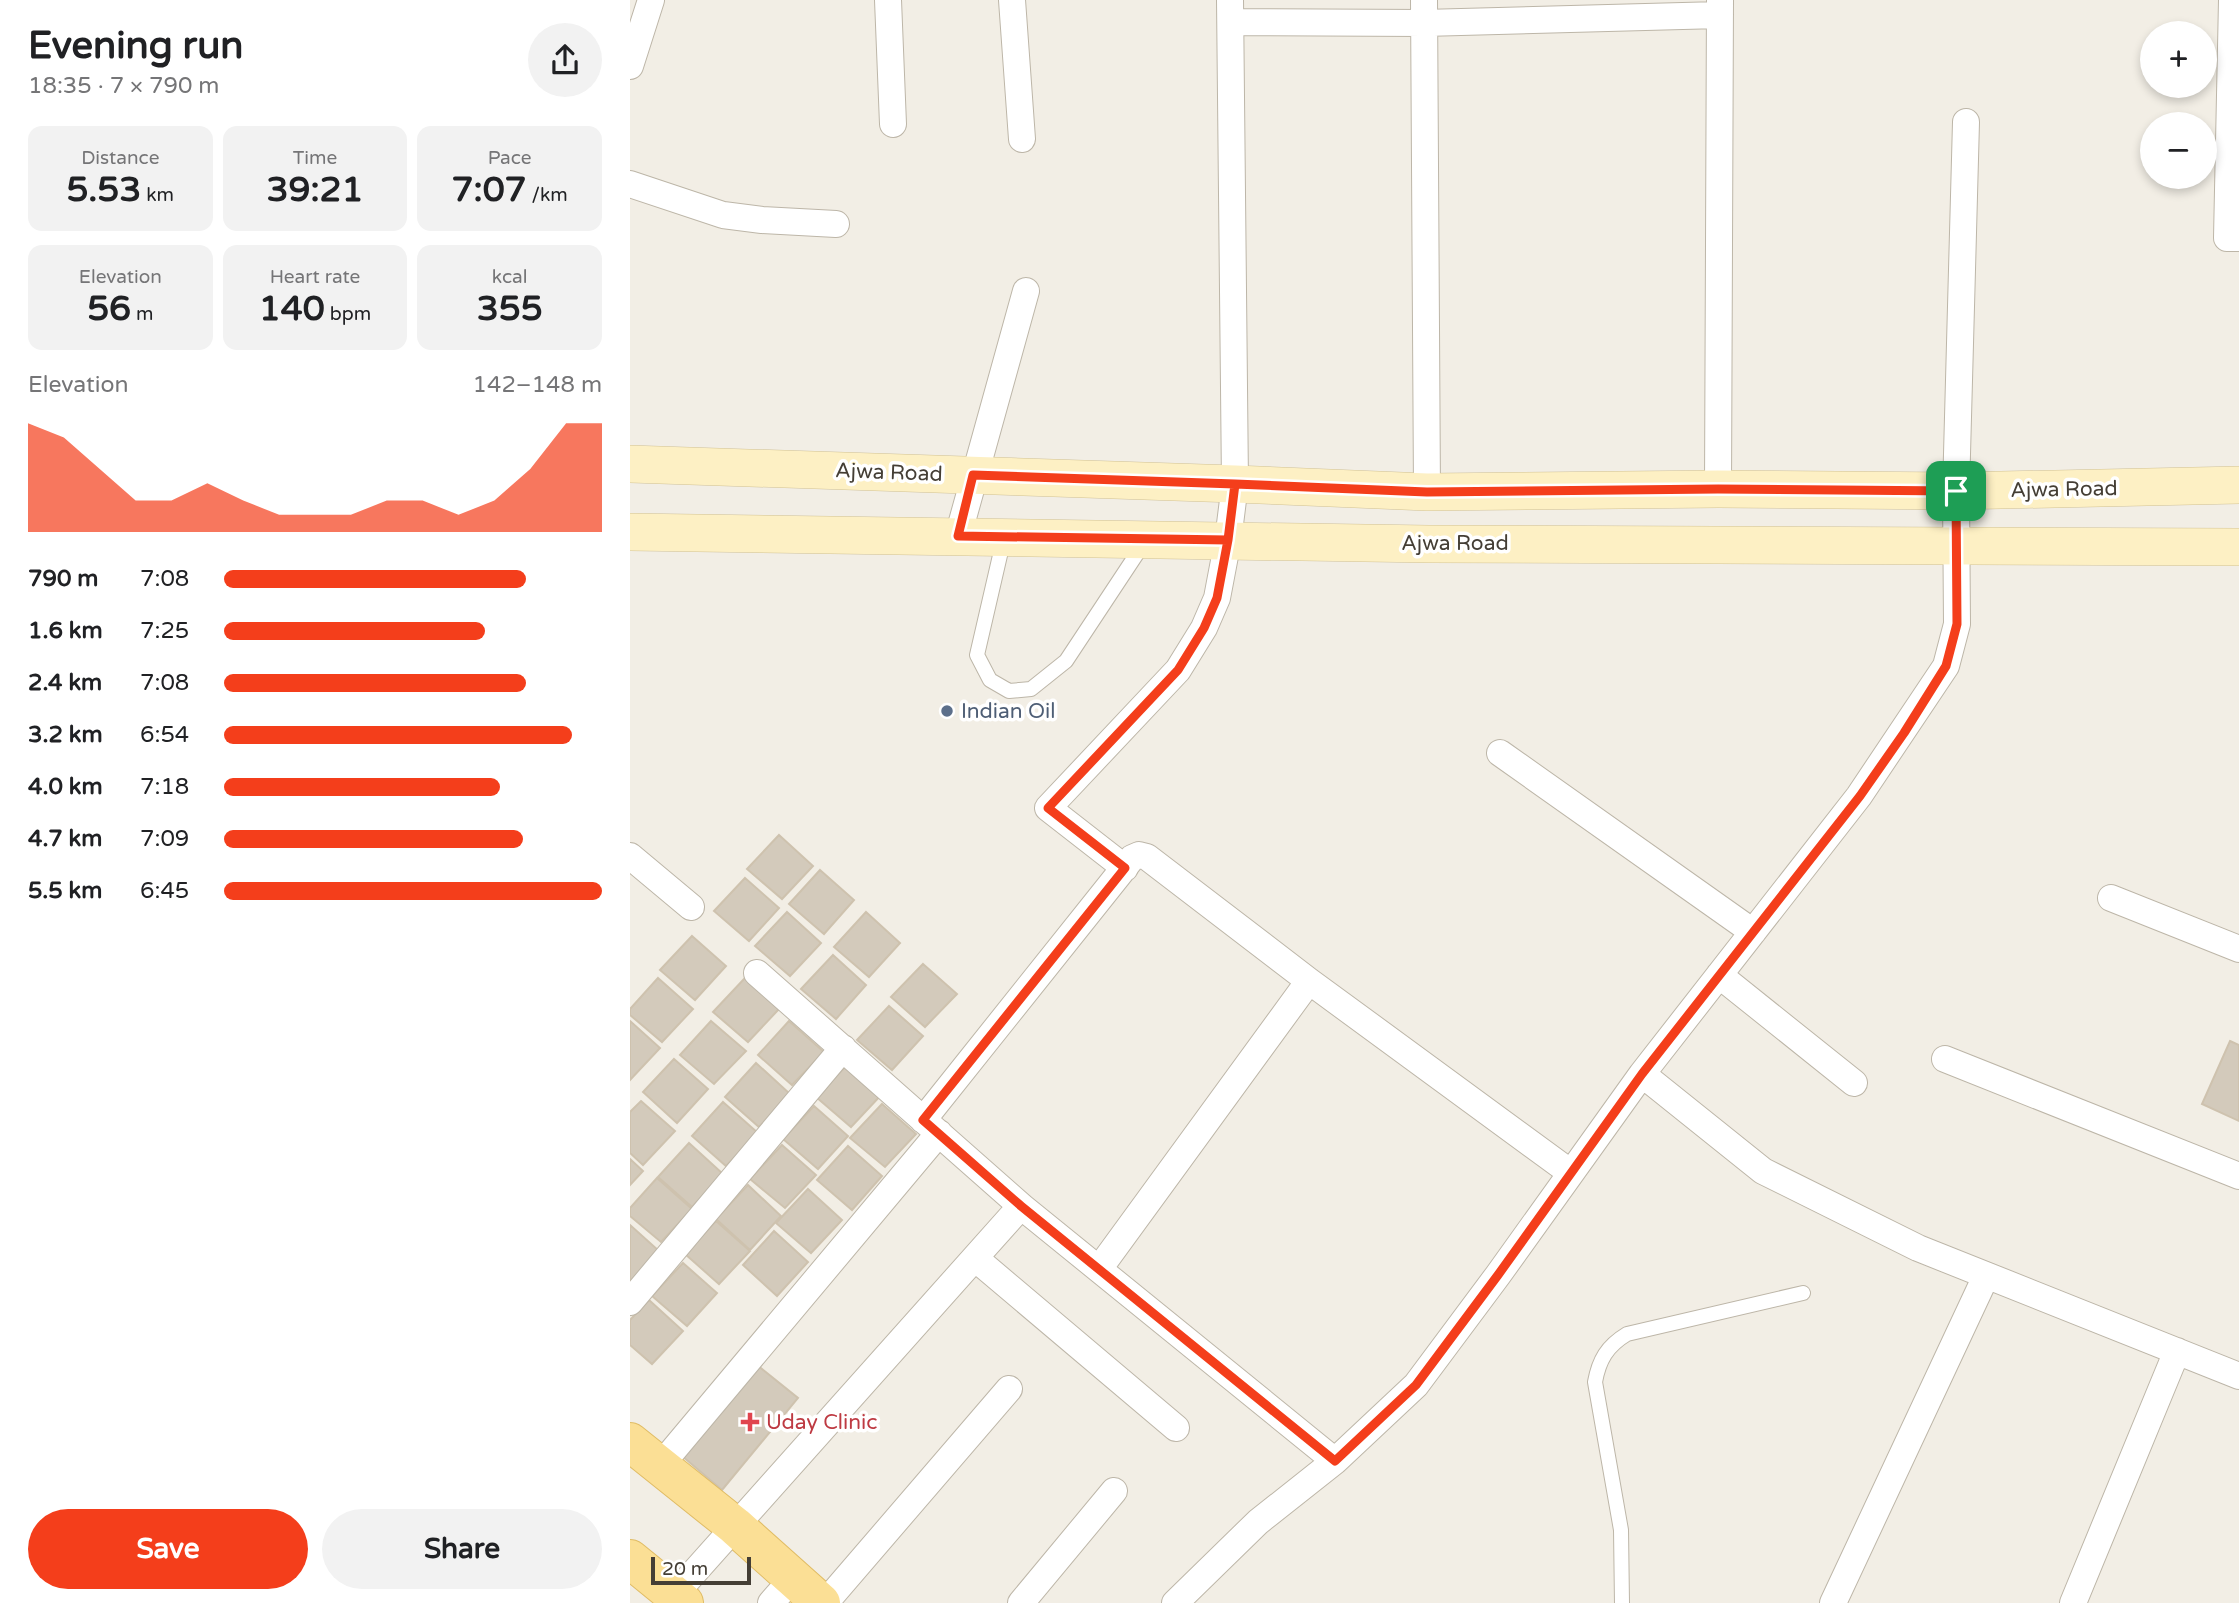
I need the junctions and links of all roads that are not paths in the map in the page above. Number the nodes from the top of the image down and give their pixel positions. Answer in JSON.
{"nodes":[{"id":1,"x":651,"y":0,"type":"edge"},
{"id":2,"x":888,"y":0,"type":"edge"},
{"id":3,"x":1012,"y":0,"type":"edge"},
{"id":4,"x":2232,"y":0,"type":"edge"},
{"id":5,"x":1720,"y":8,"type":"edge"},
{"id":6,"x":1230,"y":11,"type":"edge"},
{"id":7,"x":1424,"y":12,"type":"edge"},
{"id":8,"x":630,"y":65,"type":"edge"},
{"id":9,"x":1966,"y":122,"type":"dead end"},
{"id":10,"x":893,"y":124,"type":"dead end"},
{"id":11,"x":1022,"y":139,"type":"dead end"},
{"id":12,"x":630,"y":184,"type":"edge"},
{"id":13,"x":836,"y":224,"type":"dead end"},
{"id":14,"x":2239,"y":238,"type":"edge"},
{"id":15,"x":1026,"y":291,"type":"dead end"},
{"id":16,"x":630,"y":464,"type":"edge"},
{"id":17,"x":973,"y":475,"type":"junction"},
{"id":18,"x":1235,"y":484,"type":"junction"},
{"id":19,"x":2239,"y":485,"type":"edge"},
{"id":20,"x":1718,"y":489,"type":"junction"},
{"id":21,"x":1956,"y":491,"type":"junction"},
{"id":22,"x":1427,"y":492,"type":"junction"},
{"id":23,"x":630,"y":532,"type":"edge"},
{"id":24,"x":958,"y":536,"type":"junction"},
{"id":25,"x":1005,"y":537,"type":"junction"},
{"id":26,"x":1147,"y":538,"type":"junction"},
{"id":27,"x":1228,"y":540,"type":"junction"},
{"id":28,"x":1957,"y":545,"type":"junction"},
{"id":29,"x":2239,"y":547,"type":"edge"},
{"id":30,"x":1500,"y":753,"type":"dead end"},
{"id":31,"x":630,"y":856,"type":"edge"},
{"id":32,"x":1125,"y":868,"type":"junction"},
{"id":33,"x":2111,"y":898,"type":"dead end"},
{"id":34,"x":691,"y":907,"type":"dead end"},
{"id":35,"x":1753,"y":932,"type":"junction"},
{"id":36,"x":2237,"y":944,"type":"edge"},
{"id":37,"x":757,"y":973,"type":"dead end"},
{"id":38,"x":1719,"y":975,"type":"junction"},
{"id":39,"x":1309,"y":981,"type":"junction"},
{"id":40,"x":843,"y":1048,"type":"junction"},
{"id":41,"x":1945,"y":1059,"type":"dead end"},
{"id":42,"x":1642,"y":1074,"type":"junction"},
{"id":43,"x":1854,"y":1083,"type":"dead end"},
{"id":44,"x":931,"y":1126,"type":"junction"},
{"id":45,"x":1571,"y":1173,"type":"junction"},
{"id":46,"x":2239,"y":1176,"type":"edge"},
{"id":47,"x":1021,"y":1206,"type":"junction"},
{"id":48,"x":976,"y":1259,"type":"junction"},
{"id":49,"x":1099,"y":1269,"type":"junction"},
{"id":50,"x":1986,"y":1276,"type":"junction"},
{"id":51,"x":1804,"y":1293,"type":"dead end"},
{"id":52,"x":630,"y":1302,"type":"edge"},
{"id":53,"x":2177,"y":1351,"type":"junction"},
{"id":54,"x":2239,"y":1376,"type":"edge"},
{"id":55,"x":1009,"y":1389,"type":"dead end"},
{"id":56,"x":1177,"y":1428,"type":"dead end"},
{"id":57,"x":630,"y":1442,"type":"edge"},
{"id":58,"x":1335,"y":1461,"type":"junction"},
{"id":59,"x":660,"y":1466,"type":"junction"},
{"id":60,"x":1114,"y":1491,"type":"dead end"},
{"id":61,"x":735,"y":1526,"type":"junction"},
{"id":62,"x":630,"y":1559,"type":"edge"},
{"id":63,"x":782,"y":1590,"type":"edge"},
{"id":64,"x":679,"y":1599,"type":"edge"},
{"id":65,"x":823,"y":1603,"type":"edge"},
{"id":66,"x":1021,"y":1603,"type":"edge"},
{"id":67,"x":1175,"y":1603,"type":"edge"},
{"id":68,"x":1622,"y":1603,"type":"edge"},
{"id":69,"x":1833,"y":1603,"type":"edge"},
{"id":70,"x":2074,"y":1603,"type":"edge"}],
"edges":[{"from":1,"to":8,"type":"street"},
{"from":2,"to":10,"type":"street"},
{"from":3,"to":11,"type":"street"},
{"from":4,"to":14,"type":"street"},
{"from":5,"to":7,"type":"street"},
{"from":5,"to":20,"type":"street"},
{"from":6,"to":7,"type":"street"},
{"from":6,"to":18,"type":"street"},
{"from":7,"to":22,"type":"street"},
{"from":9,"to":21,"type":"street"},
{"from":12,"to":13,"type":"street"},
{"from":15,"to":17,"type":"street"},
{"from":16,"to":17,"type":"main road","name":"Ajwa Road"},
{"from":17,"to":18,"type":"main road","name":"Ajwa Road"},
{"from":17,"to":24,"type":"street"},
{"from":18,"to":22,"type":"main road","name":"Ajwa Road"},
{"from":18,"to":27,"type":"street"},
{"from":19,"to":21,"type":"main road","name":"Ajwa Road"},
{"from":20,"to":21,"type":"main road","name":"Ajwa Road"},
{"from":20,"to":22,"type":"main road","name":"Ajwa Road"},
{"from":21,"to":28,"type":"street"},
{"from":23,"to":24,"type":"main road","name":"Ajwa Road"},
{"from":24,"to":25,"type":"main road","name":"Ajwa Road"},
{"from":25,"to":26,"type":"main road","name":"Ajwa Road"},
{"from":25,"to":26,"type":"lane"},
{"from":26,"to":27,"type":"main road","name":"Ajwa Road"},
{"from":27,"to":28,"type":"main road","name":"Ajwa Road"},
{"from":27,"to":32,"type":"street"},
{"from":28,"to":29,"type":"main road","name":"Ajwa Road"},
{"from":28,"to":35,"type":"street"},
{"from":30,"to":35,"type":"street"},
{"from":31,"to":34,"type":"street"},
{"from":32,"to":39,"type":"street"},
{"from":32,"to":44,"type":"street"},
{"from":33,"to":36,"type":"street"},
{"from":35,"to":38,"type":"street"},
{"from":37,"to":40,"type":"street"},
{"from":38,"to":42,"type":"street"},
{"from":38,"to":43,"type":"street"},
{"from":39,"to":45,"type":"street"},
{"from":39,"to":49,"type":"street"},
{"from":40,"to":44,"type":"street"},
{"from":40,"to":52,"type":"street"},
{"from":41,"to":46,"type":"street"},
{"from":42,"to":45,"type":"street"},
{"from":42,"to":50,"type":"street"},
{"from":44,"to":47,"type":"street"},
{"from":44,"to":59,"type":"street"},
{"from":45,"to":58,"type":"street"},
{"from":47,"to":48,"type":"street"},
{"from":47,"to":49,"type":"street"},
{"from":48,"to":56,"type":"street"},
{"from":48,"to":61,"type":"street"},
{"from":49,"to":58,"type":"street"},
{"from":50,"to":53,"type":"street"},
{"from":50,"to":69,"type":"street"},
{"from":51,"to":68,"type":"lane"},
{"from":53,"to":54,"type":"street"},
{"from":53,"to":70,"type":"street"},
{"from":55,"to":65,"type":"street"},
{"from":57,"to":59,"type":"main road"},
{"from":58,"to":67,"type":"street"},
{"from":59,"to":61,"type":"main road"},
{"from":60,"to":66,"type":"street"},
{"from":61,"to":63,"type":"main road"},
{"from":61,"to":64,"type":"street"},
{"from":62,"to":64,"type":"main road"},
{"from":63,"to":65,"type":"main road"}]}
